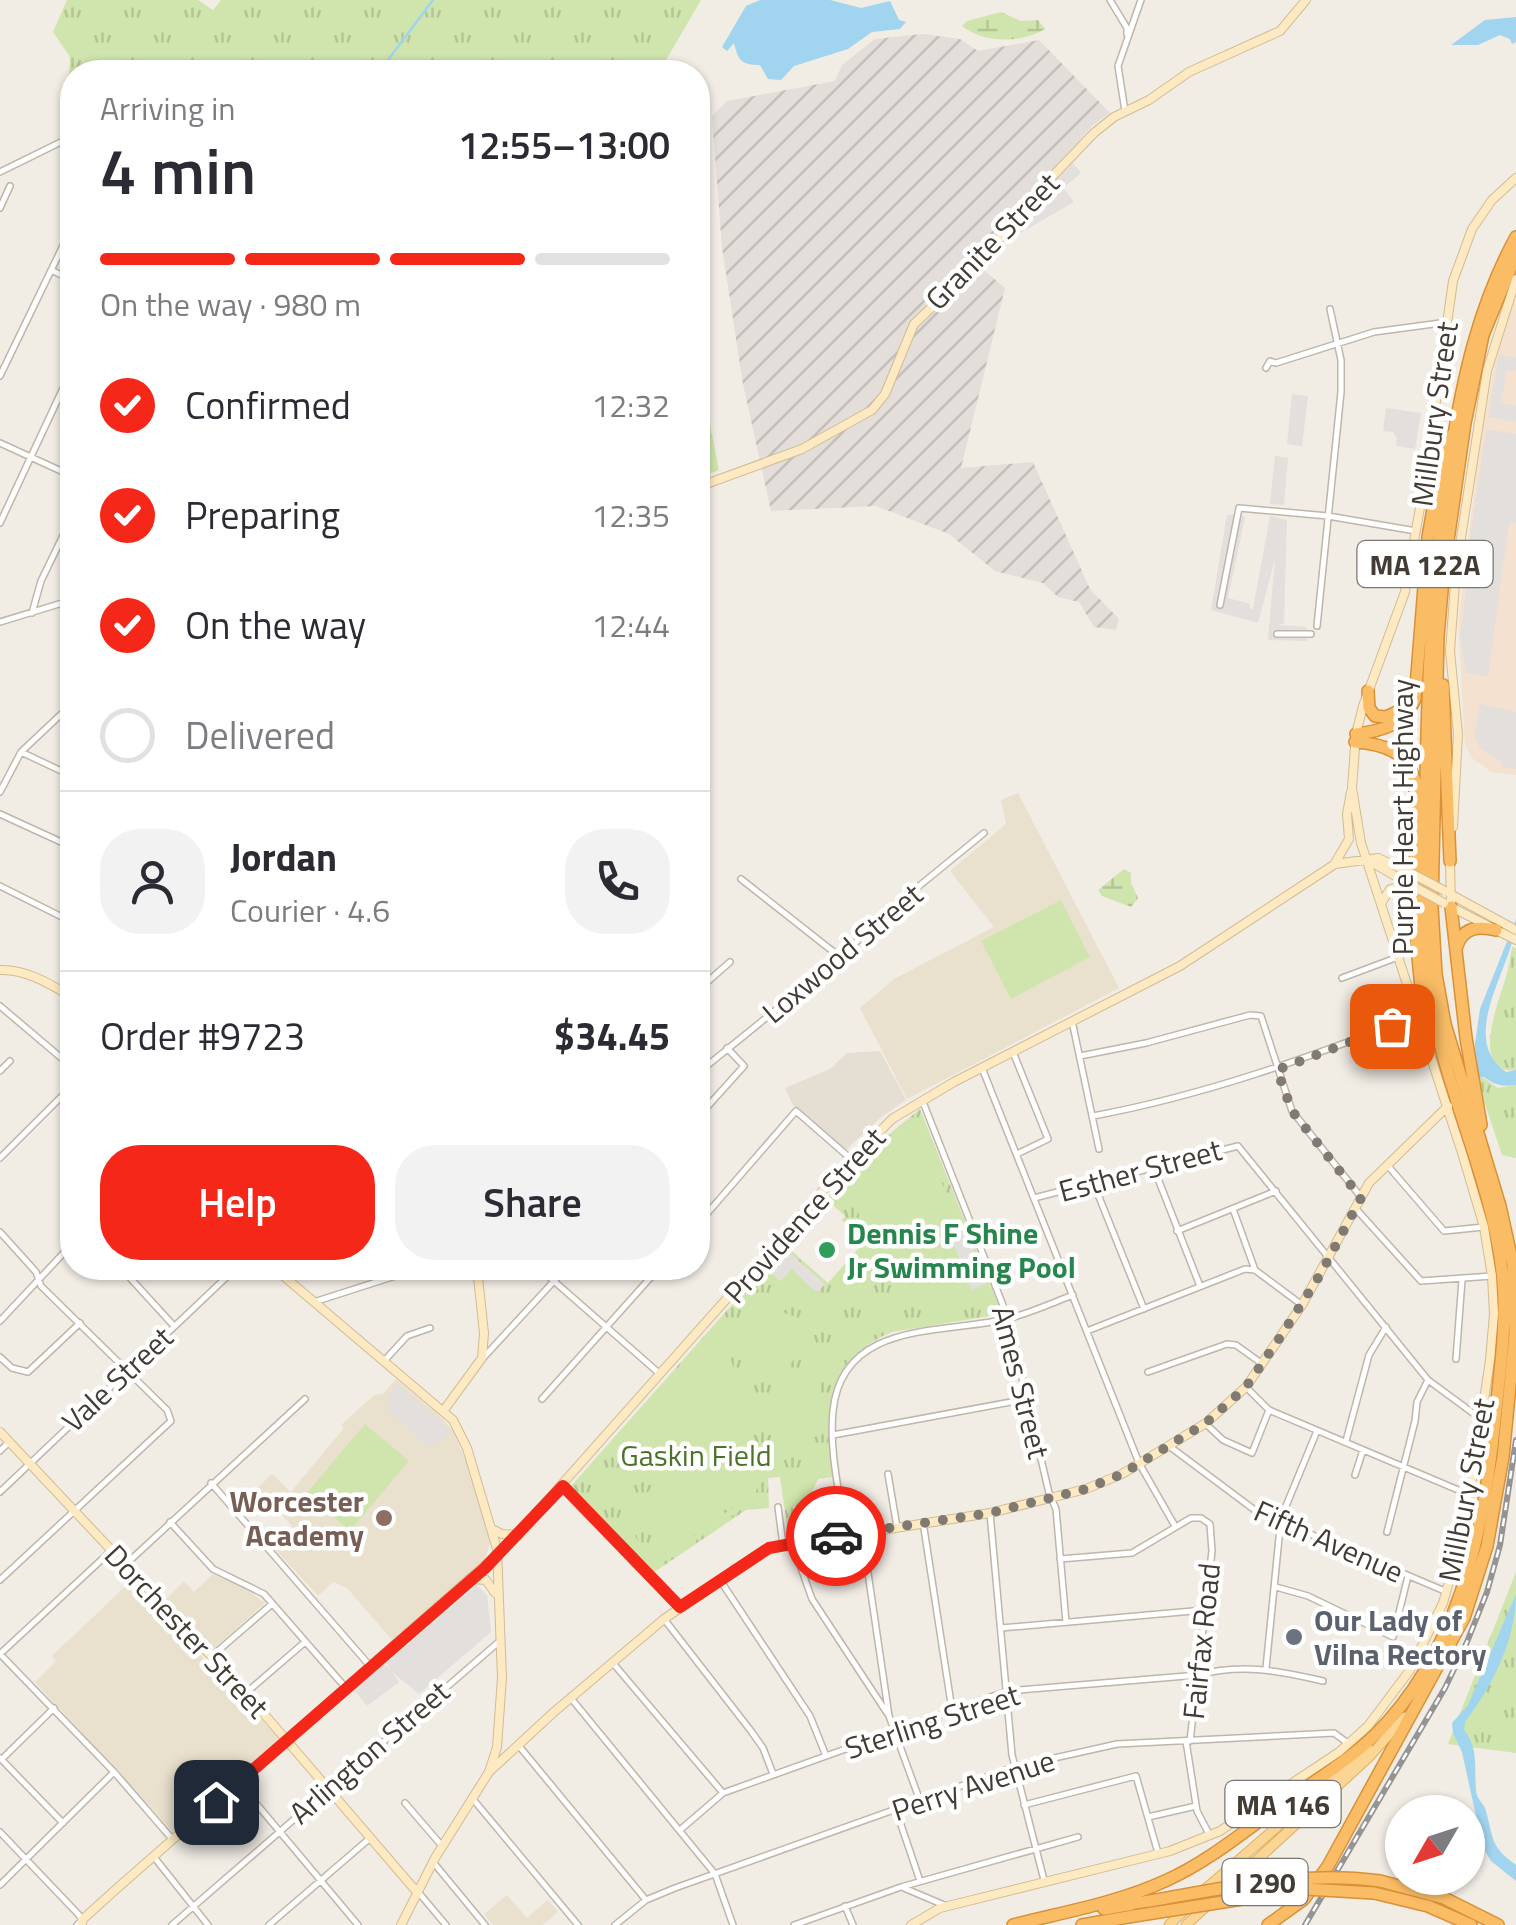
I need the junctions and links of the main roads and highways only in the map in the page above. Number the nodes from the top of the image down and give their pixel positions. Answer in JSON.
{"nodes":[{"id":1,"x":1516,"y":237,"type":"edge"},
{"id":2,"x":1516,"y":255,"type":"edge"},
{"id":3,"x":1468,"y":360,"type":"junction"},
{"id":4,"x":1441,"y":598,"type":"junction"},
{"id":5,"x":1368,"y":690,"type":"road end"},
{"id":6,"x":1415,"y":699,"type":"junction"},
{"id":7,"x":1450,"y":861,"type":"road end"},
{"id":8,"x":1447,"y":899,"type":"road end"},
{"id":9,"x":1498,"y":926,"type":"road end"},
{"id":10,"x":1456,"y":950,"type":"junction"},
{"id":11,"x":1453,"y":1109,"type":"junction"},
{"id":12,"x":1496,"y":1192,"type":"junction"},
{"id":13,"x":1444,"y":1660,"type":"junction"},
{"id":14,"x":1391,"y":1718,"type":"junction"},
{"id":15,"x":1377,"y":1887,"type":"junction"},
{"id":16,"x":1148,"y":1895,"type":"junction"},
{"id":17,"x":1013,"y":1925,"type":"edge"},
{"id":18,"x":1082,"y":1925,"type":"edge"},
{"id":19,"x":1170,"y":1925,"type":"edge"},
{"id":20,"x":1186,"y":1925,"type":"edge"},
{"id":21,"x":1268,"y":1925,"type":"edge"},
{"id":22,"x":1471,"y":1925,"type":"edge"},
{"id":23,"x":1498,"y":1925,"type":"edge"}],
"edges":[{"from":1,"to":3,"type":"highway","name":"Purple Heart Highway","number":"MA 122A"},
{"from":2,"to":4,"type":"highway","name":"Purple Heart Highway","number":"MA 122A"},
{"from":3,"to":6,"type":"highway","number":"MA 122A"},
{"from":3,"to":11,"type":"highway","name":"Purple Heart Highway","number":"MA 146"},
{"from":4,"to":7,"type":"highway","number":"MA 122A"},
{"from":4,"to":12,"type":"highway","name":"Purple Heart Highway","number":"MA 146"},
{"from":5,"to":6,"type":"highway"},
{"from":6,"to":11,"type":"highway"},
{"from":8,"to":10,"type":"highway"},
{"from":9,"to":10,"type":"highway"},
{"from":10,"to":12,"type":"highway"},
{"from":11,"to":14,"type":"highway","name":"Purple Heart Highway","number":"MA 146"},
{"from":12,"to":13,"type":"highway","name":"Purple Heart Highway","number":"MA 146"},
{"from":13,"to":20,"type":"main road"},
{"from":13,"to":21,"type":"highway","name":"Purple Heart Highway","number":"MA 146"},
{"from":14,"to":16,"type":"highway","name":"Purple Heart Highway","number":"MA 146"},
{"from":14,"to":19,"type":"main road"},
{"from":15,"to":16,"type":"highway","number":"I 290","bridge":true},
{"from":15,"to":18,"type":"highway","number":"I 290","bridge":true},
{"from":15,"to":22,"type":"highway","number":"I 290"},
{"from":15,"to":23,"type":"highway","number":"I 290"},
{"from":16,"to":17,"type":"highway","number":"I 290"}]}
